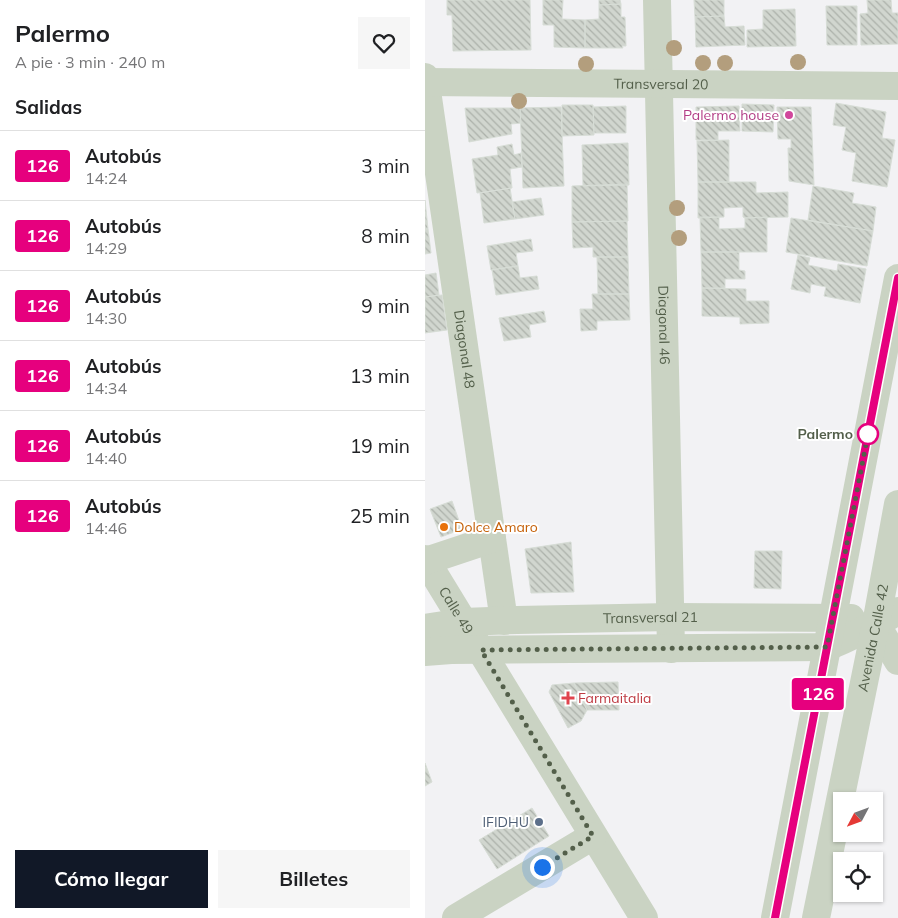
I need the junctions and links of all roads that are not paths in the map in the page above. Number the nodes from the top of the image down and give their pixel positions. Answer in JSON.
{"nodes":[{"id":1,"x":657,"y":0,"type":"edge"},
{"id":2,"x":425,"y":77,"type":"edge"},
{"id":3,"x":425,"y":82,"type":"edge"},
{"id":4,"x":660,"y":83,"type":"junction"},
{"id":5,"x":898,"y":86,"type":"edge"},
{"id":6,"x":898,"y":278,"type":"edge"},
{"id":7,"x":891,"y":352,"type":"edge"},
{"id":8,"x":898,"y":504,"type":"edge"},
{"id":9,"x":492,"y":539,"type":"junction"},
{"id":10,"x":426,"y":560,"type":"edge"},
{"id":11,"x":671,"y":617,"type":"junction"},
{"id":12,"x":887,"y":617,"type":"edge"},
{"id":13,"x":832,"y":618,"type":"junction"},
{"id":14,"x":504,"y":621,"type":"junction"},
{"id":15,"x":463,"y":622,"type":"junction"},
{"id":16,"x":425,"y":628,"type":"edge"},
{"id":17,"x":827,"y":647,"type":"junction"},
{"id":18,"x":671,"y":649,"type":"junction"},
{"id":19,"x":481,"y":650,"type":"junction"},
{"id":20,"x":425,"y":652,"type":"edge"},
{"id":21,"x":897,"y":658,"type":"edge"},
{"id":22,"x":593,"y":836,"type":"junction"},
{"id":23,"x":456,"y":918,"type":"edge"},
{"id":24,"x":644,"y":918,"type":"edge"},
{"id":25,"x":775,"y":918,"type":"edge"},
{"id":26,"x":817,"y":918,"type":"edge"}],
"edges":[{"from":1,"to":4,"type":"street","name":"Diagonal 46"},
{"from":2,"to":3,"type":"street","name":"Diagonal 48"},
{"from":3,"to":4,"type":"street","name":"Transversal 20"},
{"from":3,"to":9,"type":"street","name":"Diagonal 48"},
{"from":4,"to":5,"type":"street","name":"Transversal 20"},
{"from":4,"to":11,"type":"street","name":"Diagonal 46"},
{"from":6,"to":7,"type":"street"},
{"from":7,"to":13,"type":"street"},
{"from":8,"to":12,"type":"street","name":"Avenida Calle 42"},
{"from":9,"to":10,"type":"street"},
{"from":9,"to":14,"type":"street","name":"Diagonal 48"},
{"from":10,"to":15,"type":"street","name":"Calle 49"},
{"from":11,"to":13,"type":"street","name":"Transversal 21"},
{"from":11,"to":14,"type":"street","name":"Transversal 21"},
{"from":11,"to":18,"type":"street","name":"Diagonal 46"},
{"from":12,"to":13,"type":"street","name":"Transversal 21"},
{"from":12,"to":17,"type":"street"},
{"from":12,"to":21,"type":"street"},
{"from":12,"to":26,"type":"street","name":"Avenida Calle 42"},
{"from":13,"to":17,"type":"street"},
{"from":14,"to":15,"type":"street","name":"Transversal 21"},
{"from":15,"to":16,"type":"street","name":"Transversal 21"},
{"from":15,"to":19,"type":"street","name":"Calle 49"},
{"from":17,"to":18,"type":"street"},
{"from":17,"to":25,"type":"street"},
{"from":18,"to":19,"type":"street"},
{"from":19,"to":20,"type":"street"},
{"from":19,"to":22,"type":"street","name":"Calle 49"},
{"from":22,"to":23,"type":"street"},
{"from":22,"to":24,"type":"street","name":"Calle 49"}]}
